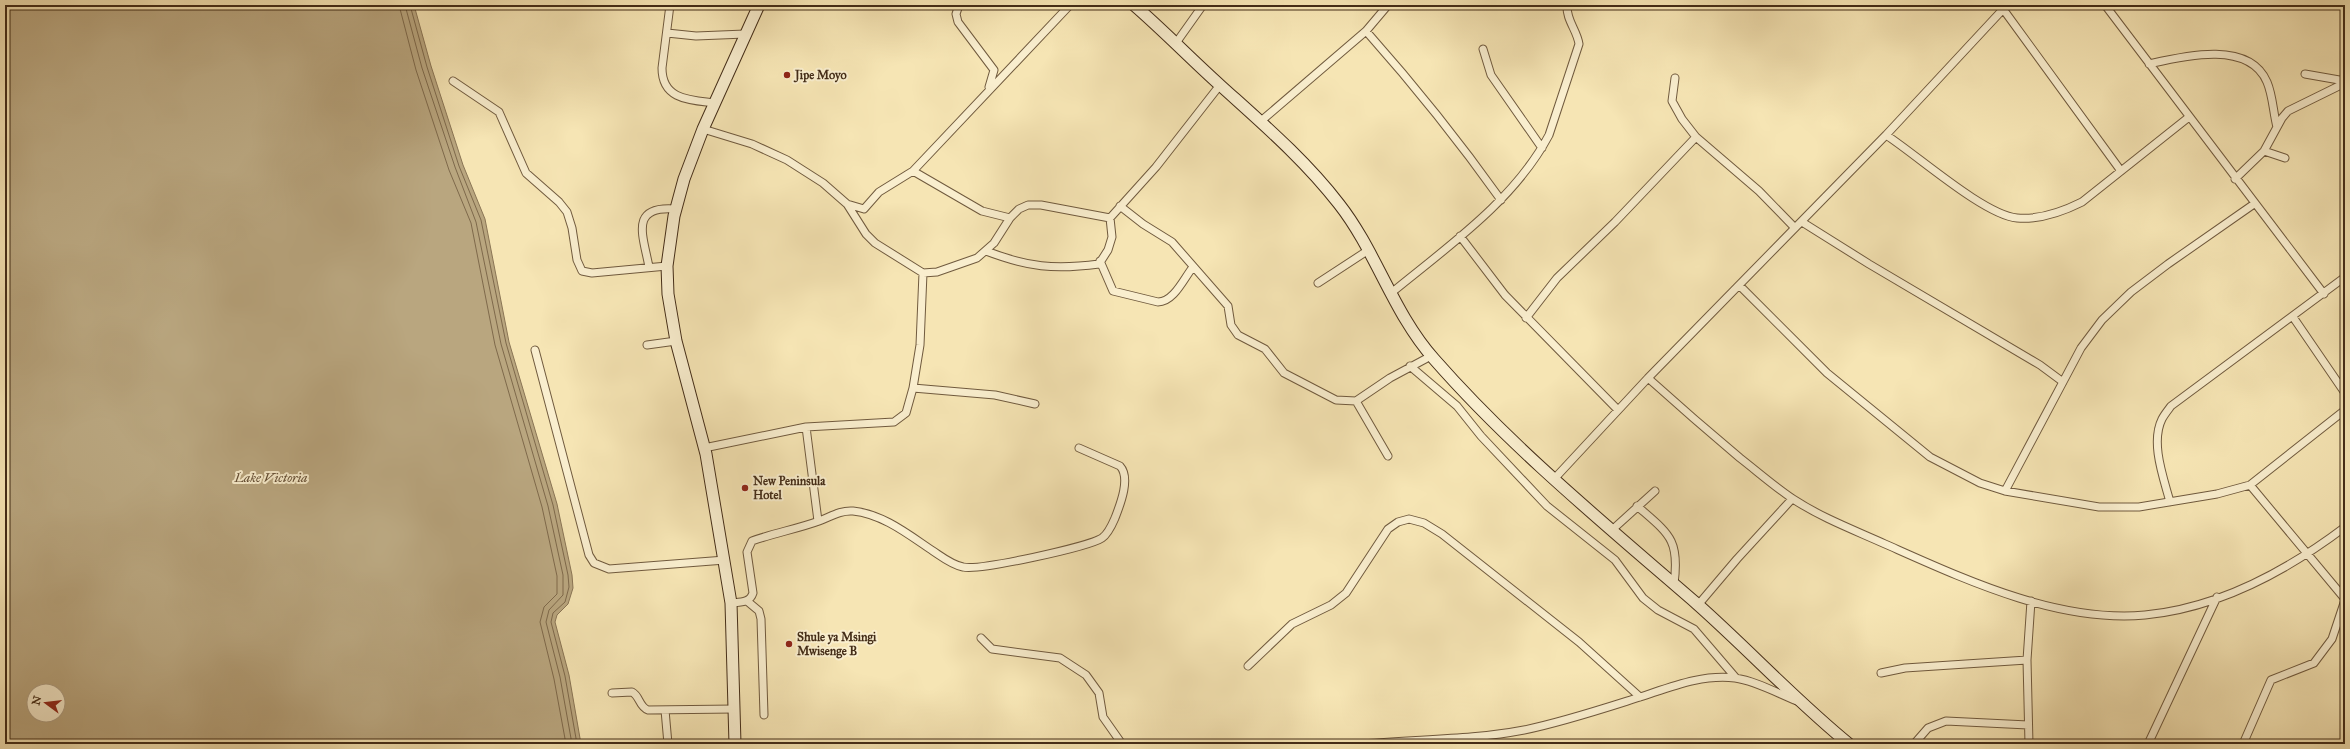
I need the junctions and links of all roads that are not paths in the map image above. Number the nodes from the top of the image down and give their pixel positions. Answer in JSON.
{"nodes":[{"id":1,"x":670,"y":5,"type":"edge"},
{"id":2,"x":674,"y":5,"type":"edge"},
{"id":3,"x":692,"y":5,"type":"edge"},
{"id":4,"x":759,"y":5,"type":"edge"},
{"id":5,"x":959,"y":5,"type":"edge"},
{"id":6,"x":1070,"y":5,"type":"edge"},
{"id":7,"x":1134,"y":5,"type":"edge"},
{"id":8,"x":1203,"y":5,"type":"edge"},
{"id":9,"x":1388,"y":5,"type":"edge"},
{"id":10,"x":1567,"y":5,"type":"edge"},
{"id":11,"x":2105,"y":5,"type":"edge"},
{"id":12,"x":2006,"y":7,"type":"edge"},
{"id":13,"x":1366,"y":31,"type":"junction"},
{"id":14,"x":667,"y":33,"type":"junction"},
{"id":15,"x":745,"y":34,"type":"junction"},
{"id":16,"x":1176,"y":43,"type":"junction"},
{"id":17,"x":1483,"y":49,"type":"dead end"},
{"id":18,"x":2149,"y":64,"type":"junction"},
{"id":19,"x":2305,"y":74,"type":"dead end"},
{"id":20,"x":1675,"y":78,"type":"dead end"},
{"id":21,"x":453,"y":81,"type":"dead end"},
{"id":22,"x":2345,"y":82,"type":"edge"},
{"id":23,"x":1220,"y":85,"type":"junction"},
{"id":24,"x":986,"y":92,"type":"junction"},
{"id":25,"x":715,"y":103,"type":"junction"},
{"id":26,"x":2189,"y":117,"type":"junction"},
{"id":27,"x":1261,"y":122,"type":"junction"},
{"id":28,"x":2277,"y":127,"type":"junction"},
{"id":29,"x":703,"y":129,"type":"junction"},
{"id":30,"x":1886,"y":134,"type":"junction"},
{"id":31,"x":1696,"y":137,"type":"junction"},
{"id":32,"x":1542,"y":148,"type":"junction"},
{"id":33,"x":2264,"y":151,"type":"junction"},
{"id":34,"x":2285,"y":158,"type":"dead end"},
{"id":35,"x":913,"y":171,"type":"junction"},
{"id":36,"x":2121,"y":171,"type":"junction"},
{"id":37,"x":2235,"y":179,"type":"junction"},
{"id":38,"x":1501,"y":200,"type":"junction"},
{"id":39,"x":847,"y":204,"type":"junction"},
{"id":40,"x":2254,"y":204,"type":"junction"},
{"id":41,"x":1120,"y":206,"type":"junction"},
{"id":42,"x":676,"y":209,"type":"junction"},
{"id":43,"x":1010,"y":218,"type":"junction"},
{"id":44,"x":1110,"y":218,"type":"junction"},
{"id":45,"x":1802,"y":222,"type":"junction"},
{"id":46,"x":1795,"y":228,"type":"junction"},
{"id":47,"x":1460,"y":236,"type":"junction"},
{"id":48,"x":986,"y":251,"type":"junction"},
{"id":49,"x":1367,"y":251,"type":"junction"},
{"id":50,"x":1100,"y":261,"type":"junction"},
{"id":51,"x":667,"y":266,"type":"junction"},
{"id":52,"x":649,"y":267,"type":"junction"},
{"id":53,"x":1193,"y":267,"type":"junction"},
{"id":54,"x":923,"y":272,"type":"junction"},
{"id":55,"x":2345,"y":277,"type":"edge"},
{"id":56,"x":1318,"y":283,"type":"dead end"},
{"id":57,"x":1740,"y":286,"type":"junction"},
{"id":58,"x":1390,"y":294,"type":"junction"},
{"id":59,"x":2324,"y":294,"type":"junction"},
{"id":60,"x":1526,"y":318,"type":"junction"},
{"id":61,"x":2293,"y":318,"type":"junction"},
{"id":62,"x":676,"y":341,"type":"junction"},
{"id":63,"x":646,"y":345,"type":"dead end"},
{"id":64,"x":535,"y":350,"type":"dead end"},
{"id":65,"x":1430,"y":356,"type":"junction"},
{"id":66,"x":1410,"y":366,"type":"junction"},
{"id":67,"x":1648,"y":378,"type":"junction"},
{"id":68,"x":2063,"y":382,"type":"junction"},
{"id":69,"x":913,"y":388,"type":"junction"},
{"id":70,"x":2345,"y":394,"type":"edge"},
{"id":71,"x":1356,"y":401,"type":"junction"},
{"id":72,"x":1036,"y":404,"type":"dead end"},
{"id":73,"x":1618,"y":410,"type":"junction"},
{"id":74,"x":2345,"y":410,"type":"edge"},
{"id":75,"x":806,"y":427,"type":"junction"},
{"id":76,"x":704,"y":448,"type":"junction"},
{"id":77,"x":1079,"y":448,"type":"dead end"},
{"id":78,"x":1388,"y":456,"type":"dead end"},
{"id":79,"x":1555,"y":478,"type":"junction"},
{"id":80,"x":2250,"y":485,"type":"junction"},
{"id":81,"x":1655,"y":491,"type":"dead end"},
{"id":82,"x":2005,"y":491,"type":"junction"},
{"id":83,"x":1792,"y":499,"type":"junction"},
{"id":84,"x":2170,"y":502,"type":"junction"},
{"id":85,"x":1637,"y":506,"type":"junction"},
{"id":86,"x":818,"y":521,"type":"junction"},
{"id":87,"x":2345,"y":527,"type":"edge"},
{"id":88,"x":1612,"y":530,"type":"junction"},
{"id":89,"x":2306,"y":554,"type":"junction"},
{"id":90,"x":725,"y":560,"type":"junction"},
{"id":91,"x":1674,"y":584,"type":"junction"},
{"id":92,"x":2217,"y":597,"type":"junction"},
{"id":93,"x":2345,"y":600,"type":"edge"},
{"id":94,"x":747,"y":601,"type":"junction"},
{"id":95,"x":2031,"y":601,"type":"junction"},
{"id":96,"x":731,"y":603,"type":"junction"},
{"id":97,"x":1698,"y":605,"type":"junction"},
{"id":98,"x":981,"y":638,"type":"dead end"},
{"id":99,"x":2027,"y":660,"type":"junction"},
{"id":100,"x":1248,"y":666,"type":"dead end"},
{"id":101,"x":1881,"y":672,"type":"dead end"},
{"id":102,"x":1736,"y":678,"type":"junction"},
{"id":103,"x":612,"y":693,"type":"dead end"},
{"id":104,"x":1640,"y":697,"type":"junction"},
{"id":105,"x":1801,"y":702,"type":"junction"},
{"id":106,"x":735,"y":709,"type":"junction"},
{"id":107,"x":665,"y":710,"type":"junction"},
{"id":108,"x":764,"y":715,"type":"dead end"},
{"id":109,"x":2028,"y":725,"type":"junction"},
{"id":110,"x":668,"y":744,"type":"edge"},
{"id":111,"x":735,"y":744,"type":"edge"},
{"id":112,"x":1122,"y":744,"type":"edge"},
{"id":113,"x":1364,"y":744,"type":"edge"},
{"id":114,"x":1849,"y":744,"type":"edge"},
{"id":115,"x":1914,"y":744,"type":"edge"},
{"id":116,"x":2029,"y":744,"type":"edge"},
{"id":117,"x":2148,"y":744,"type":"edge"},
{"id":118,"x":2243,"y":744,"type":"edge"}],
"edges":[{"from":1,"to":14,"type":"street"},
{"from":2,"to":3,"type":"street"},
{"from":4,"to":15,"type":"main road"},
{"from":5,"to":24,"type":"street"},
{"from":6,"to":24,"type":"street"},
{"from":7,"to":16,"type":"main road"},
{"from":8,"to":16,"type":"street"},
{"from":9,"to":13,"type":"street"},
{"from":10,"to":32,"type":"street"},
{"from":11,"to":18,"type":"street"},
{"from":12,"to":30,"type":"street"},
{"from":12,"to":36,"type":"street"},
{"from":13,"to":27,"type":"street"},
{"from":13,"to":38,"type":"street"},
{"from":14,"to":15,"type":"street"},
{"from":14,"to":25,"type":"street"},
{"from":15,"to":25,"type":"main road"},
{"from":16,"to":23,"type":"main road"},
{"from":17,"to":32,"type":"street"},
{"from":18,"to":26,"type":"street"},
{"from":18,"to":28,"type":"street"},
{"from":19,"to":22,"type":"street"},
{"from":20,"to":31,"type":"street"},
{"from":21,"to":52,"type":"street"},
{"from":22,"to":28,"type":"street"},
{"from":23,"to":27,"type":"main road"},
{"from":23,"to":41,"type":"street"},
{"from":24,"to":35,"type":"street"},
{"from":25,"to":29,"type":"main road"},
{"from":26,"to":36,"type":"street"},
{"from":26,"to":37,"type":"street"},
{"from":27,"to":49,"type":"main road"},
{"from":28,"to":33,"type":"street"},
{"from":29,"to":39,"type":"street"},
{"from":29,"to":42,"type":"main road"},
{"from":30,"to":36,"type":"street"},
{"from":30,"to":45,"type":"street"},
{"from":31,"to":46,"type":"street"},
{"from":31,"to":60,"type":"street"},
{"from":32,"to":38,"type":"street"},
{"from":33,"to":34,"type":"street"},
{"from":33,"to":37,"type":"street"},
{"from":35,"to":39,"type":"street"},
{"from":35,"to":43,"type":"street"},
{"from":37,"to":40,"type":"street"},
{"from":38,"to":47,"type":"street"},
{"from":39,"to":54,"type":"street"},
{"from":40,"to":59,"type":"street"},
{"from":40,"to":68,"type":"street"},
{"from":41,"to":44,"type":"street"},
{"from":41,"to":53,"type":"street"},
{"from":42,"to":51,"type":"main road"},
{"from":42,"to":52,"type":"street"},
{"from":43,"to":44,"type":"street"},
{"from":43,"to":48,"type":"street"},
{"from":44,"to":50,"type":"street"},
{"from":45,"to":46,"type":"street"},
{"from":45,"to":68,"type":"street"},
{"from":46,"to":57,"type":"street"},
{"from":47,"to":58,"type":"street"},
{"from":47,"to":60,"type":"street"},
{"from":48,"to":50,"type":"street"},
{"from":48,"to":54,"type":"street"},
{"from":49,"to":56,"type":"street"},
{"from":49,"to":58,"type":"main road"},
{"from":50,"to":53,"type":"street"},
{"from":51,"to":52,"type":"street"},
{"from":51,"to":62,"type":"main road"},
{"from":53,"to":71,"type":"street"},
{"from":54,"to":69,"type":"street"},
{"from":55,"to":59,"type":"street"},
{"from":57,"to":67,"type":"street"},
{"from":57,"to":82,"type":"street"},
{"from":58,"to":65,"type":"main road"},
{"from":59,"to":61,"type":"street"},
{"from":60,"to":73,"type":"street"},
{"from":61,"to":70,"type":"street"},
{"from":61,"to":84,"type":"street"},
{"from":62,"to":63,"type":"street"},
{"from":62,"to":76,"type":"main road"},
{"from":64,"to":90,"type":"street"},
{"from":65,"to":66,"type":"street"},
{"from":65,"to":79,"type":"main road"},
{"from":66,"to":71,"type":"street"},
{"from":66,"to":102,"type":"street"},
{"from":67,"to":73,"type":"street"},
{"from":67,"to":83,"type":"street"},
{"from":68,"to":82,"type":"street"},
{"from":69,"to":72,"type":"street"},
{"from":69,"to":75,"type":"street"},
{"from":71,"to":78,"type":"street"},
{"from":73,"to":79,"type":"street"},
{"from":74,"to":80,"type":"street"},
{"from":75,"to":76,"type":"street"},
{"from":75,"to":86,"type":"street"},
{"from":76,"to":90,"type":"main road"},
{"from":77,"to":86,"type":"street"},
{"from":79,"to":88,"type":"main road"},
{"from":80,"to":84,"type":"street"},
{"from":80,"to":89,"type":"street"},
{"from":81,"to":85,"type":"street"},
{"from":82,"to":84,"type":"street"},
{"from":83,"to":95,"type":"street"},
{"from":83,"to":97,"type":"street"},
{"from":85,"to":88,"type":"street"},
{"from":85,"to":91,"type":"street"},
{"from":86,"to":94,"type":"street"},
{"from":87,"to":89,"type":"street"},
{"from":88,"to":91,"type":"main road"},
{"from":89,"to":92,"type":"street"},
{"from":89,"to":93,"type":"street"},
{"from":90,"to":96,"type":"main road"},
{"from":91,"to":97,"type":"main road"},
{"from":92,"to":95,"type":"street"},
{"from":92,"to":117,"type":"street"},
{"from":93,"to":118,"type":"street"},
{"from":94,"to":96,"type":"street"},
{"from":94,"to":108,"type":"street"},
{"from":95,"to":99,"type":"street"},
{"from":96,"to":106,"type":"main road"},
{"from":97,"to":105,"type":"main road"},
{"from":98,"to":112,"type":"street"},
{"from":99,"to":101,"type":"street"},
{"from":99,"to":109,"type":"street"},
{"from":100,"to":104,"type":"street"},
{"from":102,"to":104,"type":"street"},
{"from":102,"to":105,"type":"street"},
{"from":103,"to":107,"type":"street"},
{"from":104,"to":113,"type":"street"},
{"from":105,"to":114,"type":"main road"},
{"from":106,"to":107,"type":"street"},
{"from":106,"to":111,"type":"main road"},
{"from":107,"to":110,"type":"street"},
{"from":109,"to":115,"type":"street"},
{"from":109,"to":116,"type":"street"}]}
